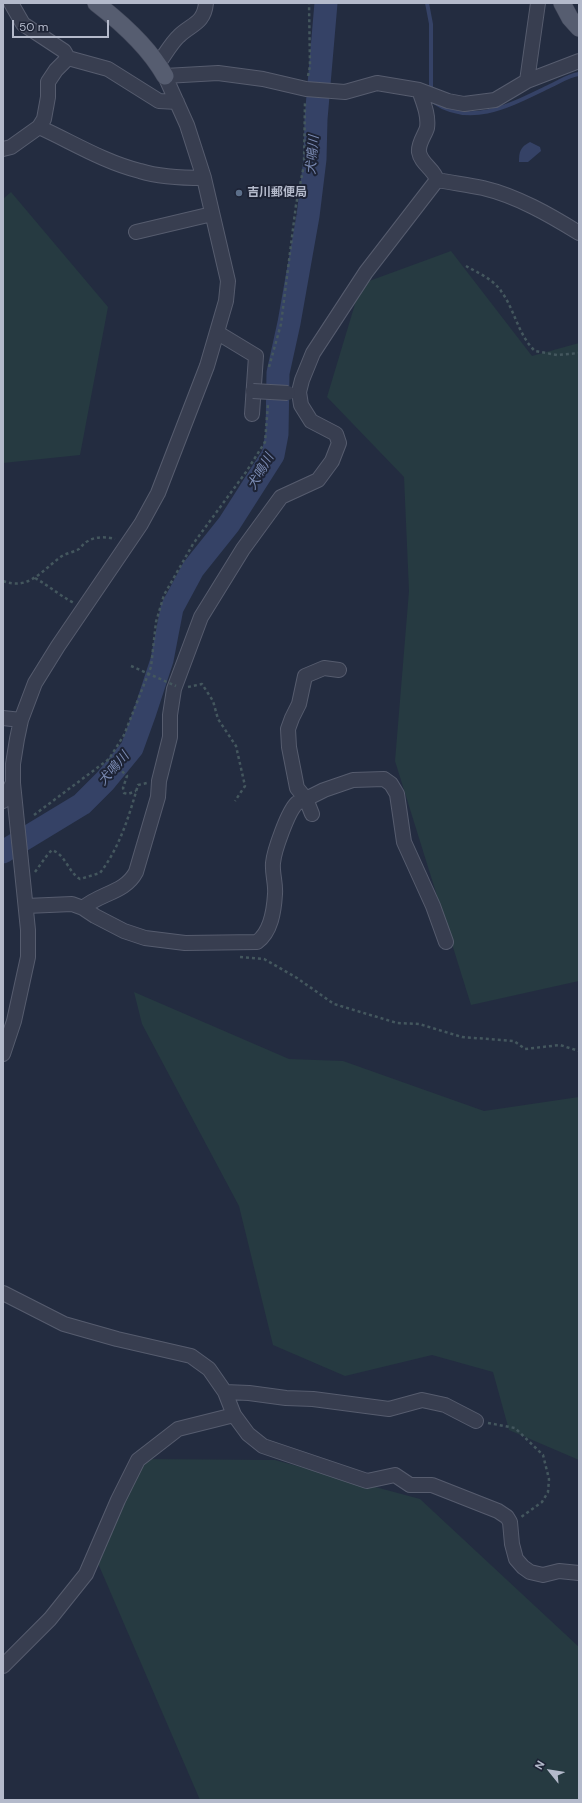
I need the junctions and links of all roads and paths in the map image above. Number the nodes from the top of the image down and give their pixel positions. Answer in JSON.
{"nodes":[{"id":1,"x":11,"y":3,"type":"edge"},
{"id":2,"x":96,"y":3,"type":"edge"},
{"id":3,"x":206,"y":3,"type":"edge"},
{"id":4,"x":309,"y":3,"type":"edge"},
{"id":5,"x":538,"y":3,"type":"edge"},
{"id":6,"x":562,"y":3,"type":"edge"},
{"id":7,"x":579,"y":28,"type":"edge"},
{"id":8,"x":68,"y":58,"type":"junction"},
{"id":9,"x":579,"y":61,"type":"edge"},
{"id":10,"x":161,"y":70,"type":"junction"},
{"id":11,"x":528,"y":81,"type":"junction"},
{"id":12,"x":306,"y":89,"type":"junction"},
{"id":13,"x":428,"y":94,"type":"junction"},
{"id":14,"x":177,"y":102,"type":"junction"},
{"id":15,"x":39,"y":127,"type":"junction"},
{"id":16,"x":3,"y":149,"type":"edge"},
{"id":17,"x":204,"y":178,"type":"junction"},
{"id":18,"x":437,"y":180,"type":"junction"},
{"id":19,"x":212,"y":214,"type":"junction"},
{"id":20,"x":136,"y":232,"type":"dead end"},
{"id":21,"x":579,"y":233,"type":"edge"},
{"id":22,"x":466,"y":266,"type":"dead end"},
{"id":23,"x":218,"y":333,"type":"junction"},
{"id":24,"x":313,"y":353,"type":"junction"},
{"id":25,"x":579,"y":353,"type":"edge"},
{"id":26,"x":268,"y":372,"type":"dead end"},
{"id":27,"x":253,"y":391,"type":"junction"},
{"id":28,"x":288,"y":393,"type":"junction"},
{"id":29,"x":268,"y":396,"type":"dead end"},
{"id":30,"x":304,"y":410,"type":"junction"},
{"id":31,"x":252,"y":414,"type":"dead end"},
{"id":32,"x":127,"y":545,"type":"junction"},
{"id":33,"x":34,"y":577,"type":"junction"},
{"id":34,"x":3,"y":581,"type":"edge"},
{"id":35,"x":84,"y":609,"type":"junction"},
{"id":36,"x":130,"y":666,"type":"dead end"},
{"id":37,"x":339,"y":670,"type":"dead end"},
{"id":38,"x":176,"y":686,"type":"junction"},
{"id":39,"x":3,"y":718,"type":"edge"},
{"id":40,"x":21,"y":720,"type":"junction"},
{"id":41,"x":109,"y":759,"type":"junction"},
{"id":42,"x":159,"y":781,"type":"junction"},
{"id":43,"x":8,"y":784,"type":"edge"},
{"id":44,"x":137,"y":791,"type":"junction"},
{"id":45,"x":306,"y":799,"type":"junction"},
{"id":46,"x":3,"y":801,"type":"edge"},
{"id":47,"x":235,"y":801,"type":"dead end"},
{"id":48,"x":312,"y":814,"type":"dead end"},
{"id":49,"x":34,"y":815,"type":"dead end"},
{"id":50,"x":22,"y":875,"type":"junction"},
{"id":51,"x":26,"y":906,"type":"junction"},
{"id":52,"x":82,"y":908,"type":"junction"},
{"id":53,"x":446,"y":942,"type":"dead end"},
{"id":54,"x":237,"y":956,"type":"dead end"},
{"id":55,"x":579,"y":1052,"type":"edge"},
{"id":56,"x":3,"y":1054,"type":"edge"},
{"id":57,"x":3,"y":1293,"type":"edge"},
{"id":58,"x":225,"y":1392,"type":"junction"},
{"id":59,"x":234,"y":1415,"type":"junction"},
{"id":60,"x":476,"y":1421,"type":"joint"},
{"id":61,"x":510,"y":1522,"type":"junction"},
{"id":62,"x":579,"y":1573,"type":"edge"},
{"id":63,"x":3,"y":1666,"type":"edge"}],
"edges":[{"from":1,"to":8,"type":"street"},
{"from":2,"to":10,"type":"main road"},
{"from":3,"to":10,"type":"street"},
{"from":4,"to":12,"type":"path"},
{"from":5,"to":11,"type":"street"},
{"from":6,"to":7,"type":"main road"},
{"from":8,"to":14,"type":"street"},
{"from":8,"to":15,"type":"street"},
{"from":9,"to":11,"type":"street"},
{"from":10,"to":12,"type":"street"},
{"from":10,"to":14,"type":"street"},
{"from":11,"to":13,"type":"street"},
{"from":12,"to":13,"type":"street"},
{"from":12,"to":26,"type":"path"},
{"from":13,"to":18,"type":"street"},
{"from":14,"to":17,"type":"street"},
{"from":15,"to":16,"type":"street"},
{"from":15,"to":17,"type":"street"},
{"from":17,"to":19,"type":"street"},
{"from":18,"to":21,"type":"street"},
{"from":18,"to":24,"type":"street"},
{"from":19,"to":20,"type":"street"},
{"from":19,"to":23,"type":"street"},
{"from":22,"to":25,"type":"path"},
{"from":23,"to":27,"type":"street"},
{"from":23,"to":32,"type":"street"},
{"from":24,"to":28,"type":"street"},
{"from":24,"to":30,"type":"street"},
{"from":27,"to":28,"type":"street","bridge":true},
{"from":27,"to":31,"type":"street"},
{"from":28,"to":30,"type":"street"},
{"from":29,"to":41,"type":"path"},
{"from":30,"to":38,"type":"street"},
{"from":32,"to":33,"type":"path"},
{"from":32,"to":35,"type":"street"},
{"from":33,"to":34,"type":"path"},
{"from":33,"to":35,"type":"path"},
{"from":35,"to":40,"type":"street"},
{"from":36,"to":38,"type":"path","bridge":true},
{"from":37,"to":45,"type":"street"},
{"from":38,"to":42,"type":"street"},
{"from":38,"to":47,"type":"path"},
{"from":39,"to":40,"type":"street"},
{"from":40,"to":43,"type":"street"},
{"from":41,"to":44,"type":"path"},
{"from":41,"to":49,"type":"path"},
{"from":42,"to":44,"type":"path"},
{"from":42,"to":52,"type":"street"},
{"from":43,"to":46,"type":"street"},
{"from":43,"to":50,"type":"street"},
{"from":44,"to":50,"type":"path"},
{"from":45,"to":48,"type":"street"},
{"from":45,"to":52,"type":"street"},
{"from":45,"to":53,"type":"street"},
{"from":50,"to":51,"type":"street"},
{"from":51,"to":52,"type":"street"},
{"from":51,"to":56,"type":"street"},
{"from":54,"to":55,"type":"path"},
{"from":57,"to":58,"type":"street"},
{"from":58,"to":59,"type":"street"},
{"from":58,"to":60,"type":"street"},
{"from":59,"to":61,"type":"street"},
{"from":59,"to":63,"type":"street"},
{"from":60,"to":61,"type":"path"},
{"from":61,"to":62,"type":"street"}]}
